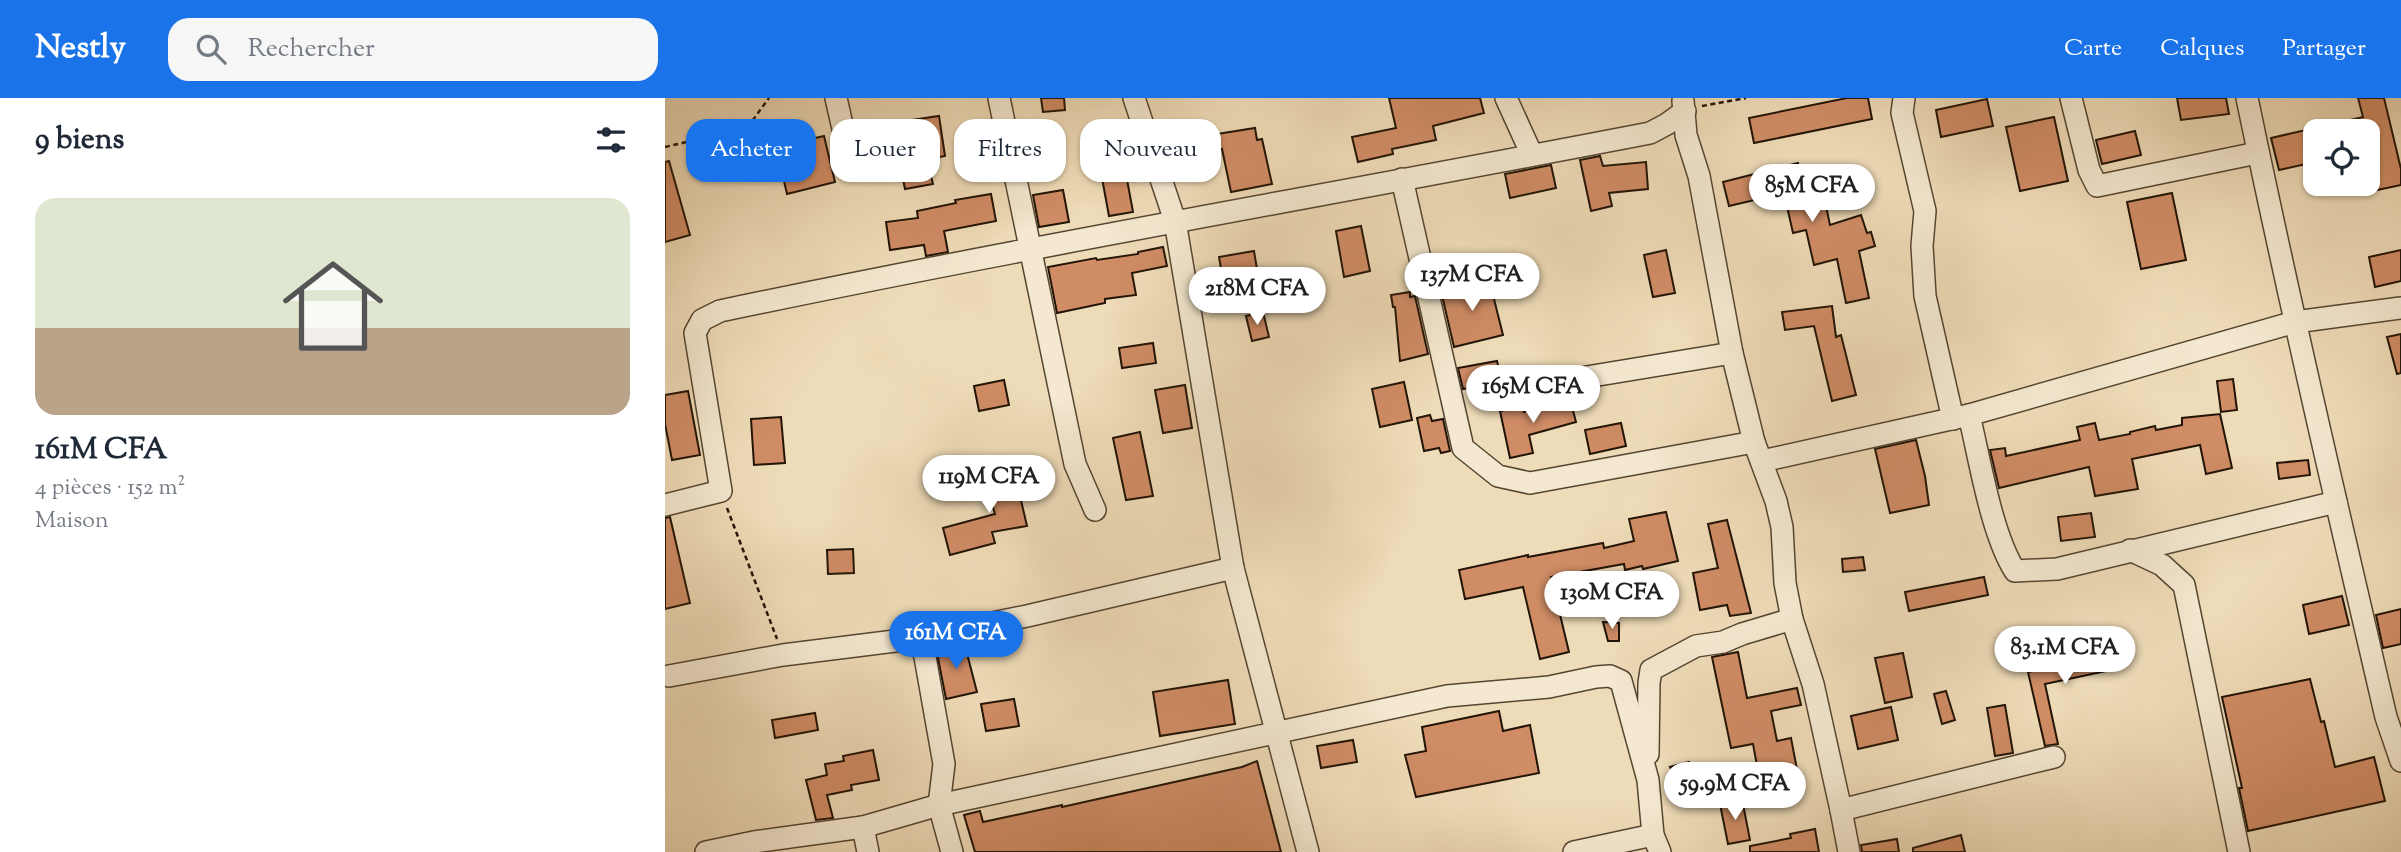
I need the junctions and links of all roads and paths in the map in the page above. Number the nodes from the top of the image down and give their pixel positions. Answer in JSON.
{"nodes":[{"id":1,"x":769,"y":98,"type":"edge"},
{"id":2,"x":837,"y":98,"type":"edge"},
{"id":3,"x":999,"y":98,"type":"edge"},
{"id":4,"x":1133,"y":98,"type":"edge"},
{"id":5,"x":1506,"y":98,"type":"edge"},
{"id":6,"x":1746,"y":98,"type":"edge"},
{"id":7,"x":1904,"y":98,"type":"edge"},
{"id":8,"x":2071,"y":98,"type":"edge"},
{"id":9,"x":2247,"y":98,"type":"edge"},
{"id":10,"x":1684,"y":105,"type":"edge"},
{"id":11,"x":841,"y":119,"type":"edge"},
{"id":12,"x":665,"y":147,"type":"edge"},
{"id":13,"x":2257,"y":153,"type":"junction"},
{"id":14,"x":1532,"y":155,"type":"junction"},
{"id":15,"x":1402,"y":179,"type":"junction"},
{"id":16,"x":1175,"y":221,"type":"junction"},
{"id":17,"x":1031,"y":249,"type":"junction"},
{"id":18,"x":2401,"y":308,"type":"edge"},
{"id":19,"x":2295,"y":322,"type":"junction"},
{"id":20,"x":1732,"y":353,"type":"junction"},
{"id":21,"x":1544,"y":384,"type":"dead end"},
{"id":22,"x":1961,"y":417,"type":"junction"},
{"id":23,"x":1758,"y":452,"type":"junction"},
{"id":24,"x":721,"y":491,"type":"junction"},
{"id":25,"x":2336,"y":502,"type":"junction"},
{"id":26,"x":665,"y":505,"type":"edge"},
{"id":27,"x":1095,"y":510,"type":"dead end"},
{"id":28,"x":2130,"y":550,"type":"junction"},
{"id":29,"x":1233,"y":568,"type":"junction"},
{"id":30,"x":1792,"y":619,"type":"junction"},
{"id":31,"x":919,"y":639,"type":"junction"},
{"id":32,"x":783,"y":655,"type":"junction"},
{"id":33,"x":669,"y":676,"type":"dead end"},
{"id":34,"x":1277,"y":732,"type":"junction"},
{"id":35,"x":2054,"y":757,"type":"dead end"},
{"id":36,"x":2401,"y":761,"type":"edge"},
{"id":37,"x":1648,"y":780,"type":"junction"},
{"id":38,"x":939,"y":805,"type":"junction"},
{"id":39,"x":1840,"y":810,"type":"junction"},
{"id":40,"x":863,"y":827,"type":"junction"},
{"id":41,"x":1656,"y":843,"type":"edge"},
{"id":42,"x":706,"y":852,"type":"edge"},
{"id":43,"x":868,"y":852,"type":"edge"},
{"id":44,"x":952,"y":852,"type":"edge"},
{"id":45,"x":1308,"y":852,"type":"edge"},
{"id":46,"x":1574,"y":852,"type":"edge"},
{"id":47,"x":1849,"y":852,"type":"edge"},
{"id":48,"x":2239,"y":852,"type":"edge"}],
"edges":[{"from":1,"to":12,"type":"path"},
{"from":2,"to":11,"type":"street"},
{"from":3,"to":17,"type":"street"},
{"from":4,"to":16,"type":"street"},
{"from":5,"to":14,"type":"street"},
{"from":6,"to":10,"type":"path"},
{"from":7,"to":22,"type":"street"},
{"from":8,"to":13,"type":"street"},
{"from":9,"to":13,"type":"street"},
{"from":10,"to":14,"type":"street"},
{"from":10,"to":20,"type":"street"},
{"from":13,"to":19,"type":"street"},
{"from":14,"to":15,"type":"street"},
{"from":15,"to":16,"type":"street"},
{"from":15,"to":23,"type":"street"},
{"from":16,"to":17,"type":"street"},
{"from":16,"to":29,"type":"street"},
{"from":17,"to":24,"type":"street"},
{"from":17,"to":27,"type":"street"},
{"from":18,"to":19,"type":"street"},
{"from":19,"to":22,"type":"street"},
{"from":19,"to":25,"type":"street"},
{"from":20,"to":21,"type":"street"},
{"from":20,"to":23,"type":"street"},
{"from":22,"to":23,"type":"street"},
{"from":22,"to":28,"type":"street"},
{"from":23,"to":30,"type":"street"},
{"from":24,"to":26,"type":"street"},
{"from":24,"to":32,"type":"path"},
{"from":25,"to":28,"type":"street"},
{"from":25,"to":36,"type":"street"},
{"from":28,"to":48,"type":"street"},
{"from":29,"to":31,"type":"street"},
{"from":29,"to":34,"type":"street"},
{"from":30,"to":37,"type":"street"},
{"from":30,"to":39,"type":"street"},
{"from":31,"to":32,"type":"street"},
{"from":31,"to":38,"type":"street"},
{"from":32,"to":33,"type":"street"},
{"from":34,"to":37,"type":"street"},
{"from":34,"to":38,"type":"street"},
{"from":34,"to":45,"type":"street"},
{"from":35,"to":39,"type":"street"},
{"from":37,"to":41,"type":"street"},
{"from":38,"to":40,"type":"street"},
{"from":38,"to":44,"type":"street"},
{"from":39,"to":47,"type":"street"},
{"from":40,"to":42,"type":"street"},
{"from":40,"to":43,"type":"street"},
{"from":41,"to":46,"type":"street"}]}
